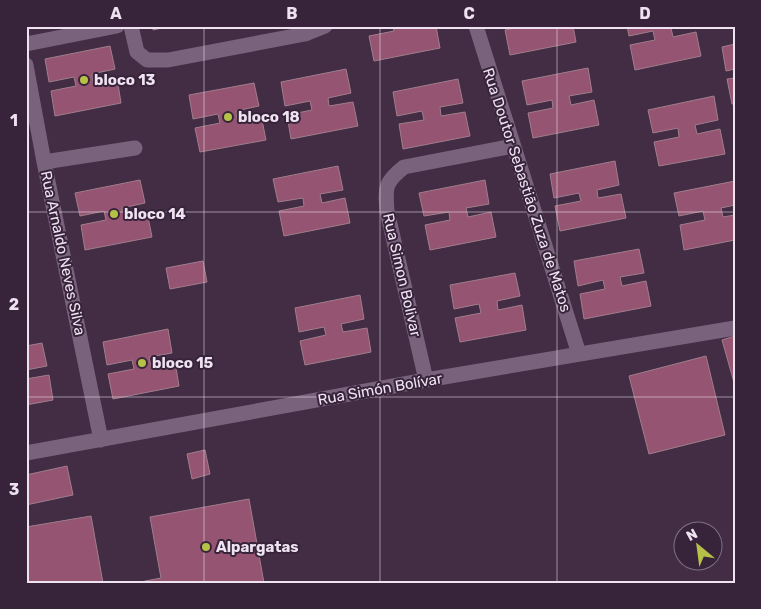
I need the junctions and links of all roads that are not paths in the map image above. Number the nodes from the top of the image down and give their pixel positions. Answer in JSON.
{"nodes":[{"id":1,"x":117,"y":26,"type":"edge"},
{"id":2,"x":132,"y":26,"type":"edge"},
{"id":3,"x":325,"y":26,"type":"edge"},
{"id":4,"x":476,"y":26,"type":"edge"},
{"id":5,"x":26,"y":44,"type":"edge"},
{"id":6,"x":26,"y":65,"type":"edge"},
{"id":7,"x":513,"y":146,"type":"junction"},
{"id":8,"x":135,"y":148,"type":"dead end"},
{"id":9,"x":44,"y":162,"type":"junction"},
{"id":10,"x":735,"y":328,"type":"edge"},
{"id":11,"x":579,"y":354,"type":"junction"},
{"id":12,"x":426,"y":380,"type":"junction"},
{"id":13,"x":101,"y":440,"type":"junction"},
{"id":14,"x":26,"y":453,"type":"edge"}],
"edges":[{"from":1,"to":5,"type":"street"},
{"from":2,"to":3,"type":"street"},
{"from":4,"to":7,"type":"street","name":"Rua Doutor Sebastião Zuza de Matos"},
{"from":6,"to":9,"type":"street","name":"Rua Arnaldo Neves Silva"},
{"from":7,"to":11,"type":"street","name":"Rua Doutor Sebastião Zuza de Matos"},
{"from":7,"to":12,"type":"street","name":"Rua Simon Bolivar"},
{"from":8,"to":9,"type":"street"},
{"from":9,"to":13,"type":"street","name":"Rua Arnaldo Neves Silva"},
{"from":10,"to":11,"type":"street","name":"Rua Simón Bolívar"},
{"from":11,"to":12,"type":"street","name":"Rua Simón Bolívar"},
{"from":12,"to":13,"type":"street","name":"Rua Simón Bolívar"},
{"from":13,"to":14,"type":"street","name":"Rua Simón Bolívar"}]}
